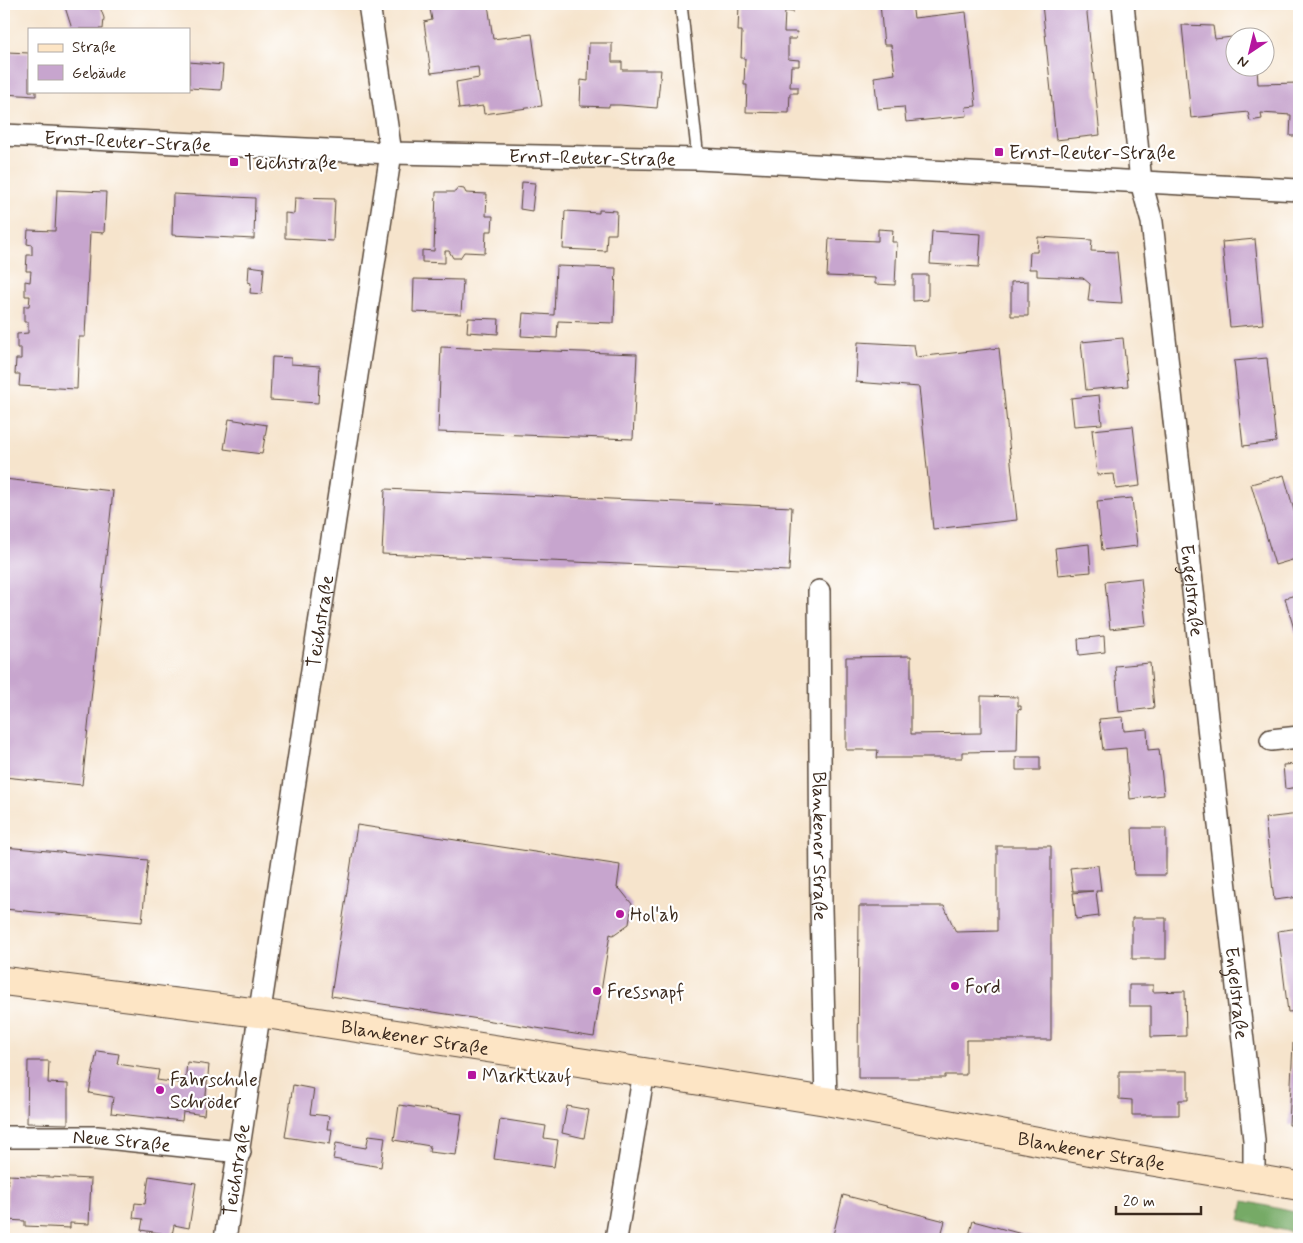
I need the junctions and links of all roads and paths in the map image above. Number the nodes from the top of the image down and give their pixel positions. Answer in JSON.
{"nodes":[{"id":1,"x":369,"y":4,"type":"edge"},
{"id":2,"x":681,"y":4,"type":"edge"},
{"id":3,"x":1123,"y":4,"type":"edge"},
{"id":4,"x":4,"y":135,"type":"edge"},
{"id":5,"x":391,"y":153,"type":"junction"},
{"id":6,"x":698,"y":159,"type":"junction"},
{"id":7,"x":1141,"y":182,"type":"junction"},
{"id":8,"x":1299,"y":190,"type":"edge"},
{"id":9,"x":819,"y":591,"type":"dead end"},
{"id":10,"x":1299,"y":737,"type":"edge"},
{"id":11,"x":1271,"y":740,"type":"dead end"},
{"id":12,"x":4,"y":981,"type":"edge"},
{"id":13,"x":259,"y":1013,"type":"junction"},
{"id":14,"x":644,"y":1072,"type":"junction"},
{"id":15,"x":826,"y":1101,"type":"junction"},
{"id":16,"x":4,"y":1137,"type":"edge"},
{"id":17,"x":240,"y":1152,"type":"junction"},
{"id":18,"x":1254,"y":1178,"type":"junction"},
{"id":19,"x":1299,"y":1186,"type":"edge"},
{"id":20,"x":225,"y":1239,"type":"edge"},
{"id":21,"x":616,"y":1239,"type":"edge"}],
"edges":[{"from":1,"to":5,"type":"street","name":"Teichstraße"},
{"from":2,"to":6,"type":"lane"},
{"from":3,"to":7,"type":"street","name":"Engelstraße"},
{"from":4,"to":5,"type":"street","name":"Ernst-Reuter-Straße"},
{"from":5,"to":6,"type":"street","name":"Ernst-Reuter-Straße"},
{"from":5,"to":13,"type":"street","name":"Teichstraße"},
{"from":6,"to":7,"type":"street","name":"Ernst-Reuter-Straße"},
{"from":7,"to":8,"type":"street","name":"Ernst-Reuter-Straße"},
{"from":7,"to":18,"type":"street","name":"Engelstraße"},
{"from":9,"to":15,"type":"street","name":"Blankener Straße"},
{"from":10,"to":11,"type":"street"},
{"from":12,"to":13,"type":"main road","name":"Blankener Straße"},
{"from":13,"to":14,"type":"main road","name":"Blankener Straße"},
{"from":13,"to":17,"type":"street","name":"Teichstraße"},
{"from":14,"to":15,"type":"main road","name":"Blankener Straße"},
{"from":14,"to":21,"type":"street"},
{"from":15,"to":18,"type":"main road","name":"Blankener Straße"},
{"from":16,"to":17,"type":"street","name":"Neue Straße"},
{"from":17,"to":20,"type":"street","name":"Teichstraße"},
{"from":18,"to":19,"type":"main road","name":"Blankener Straße"}]}
